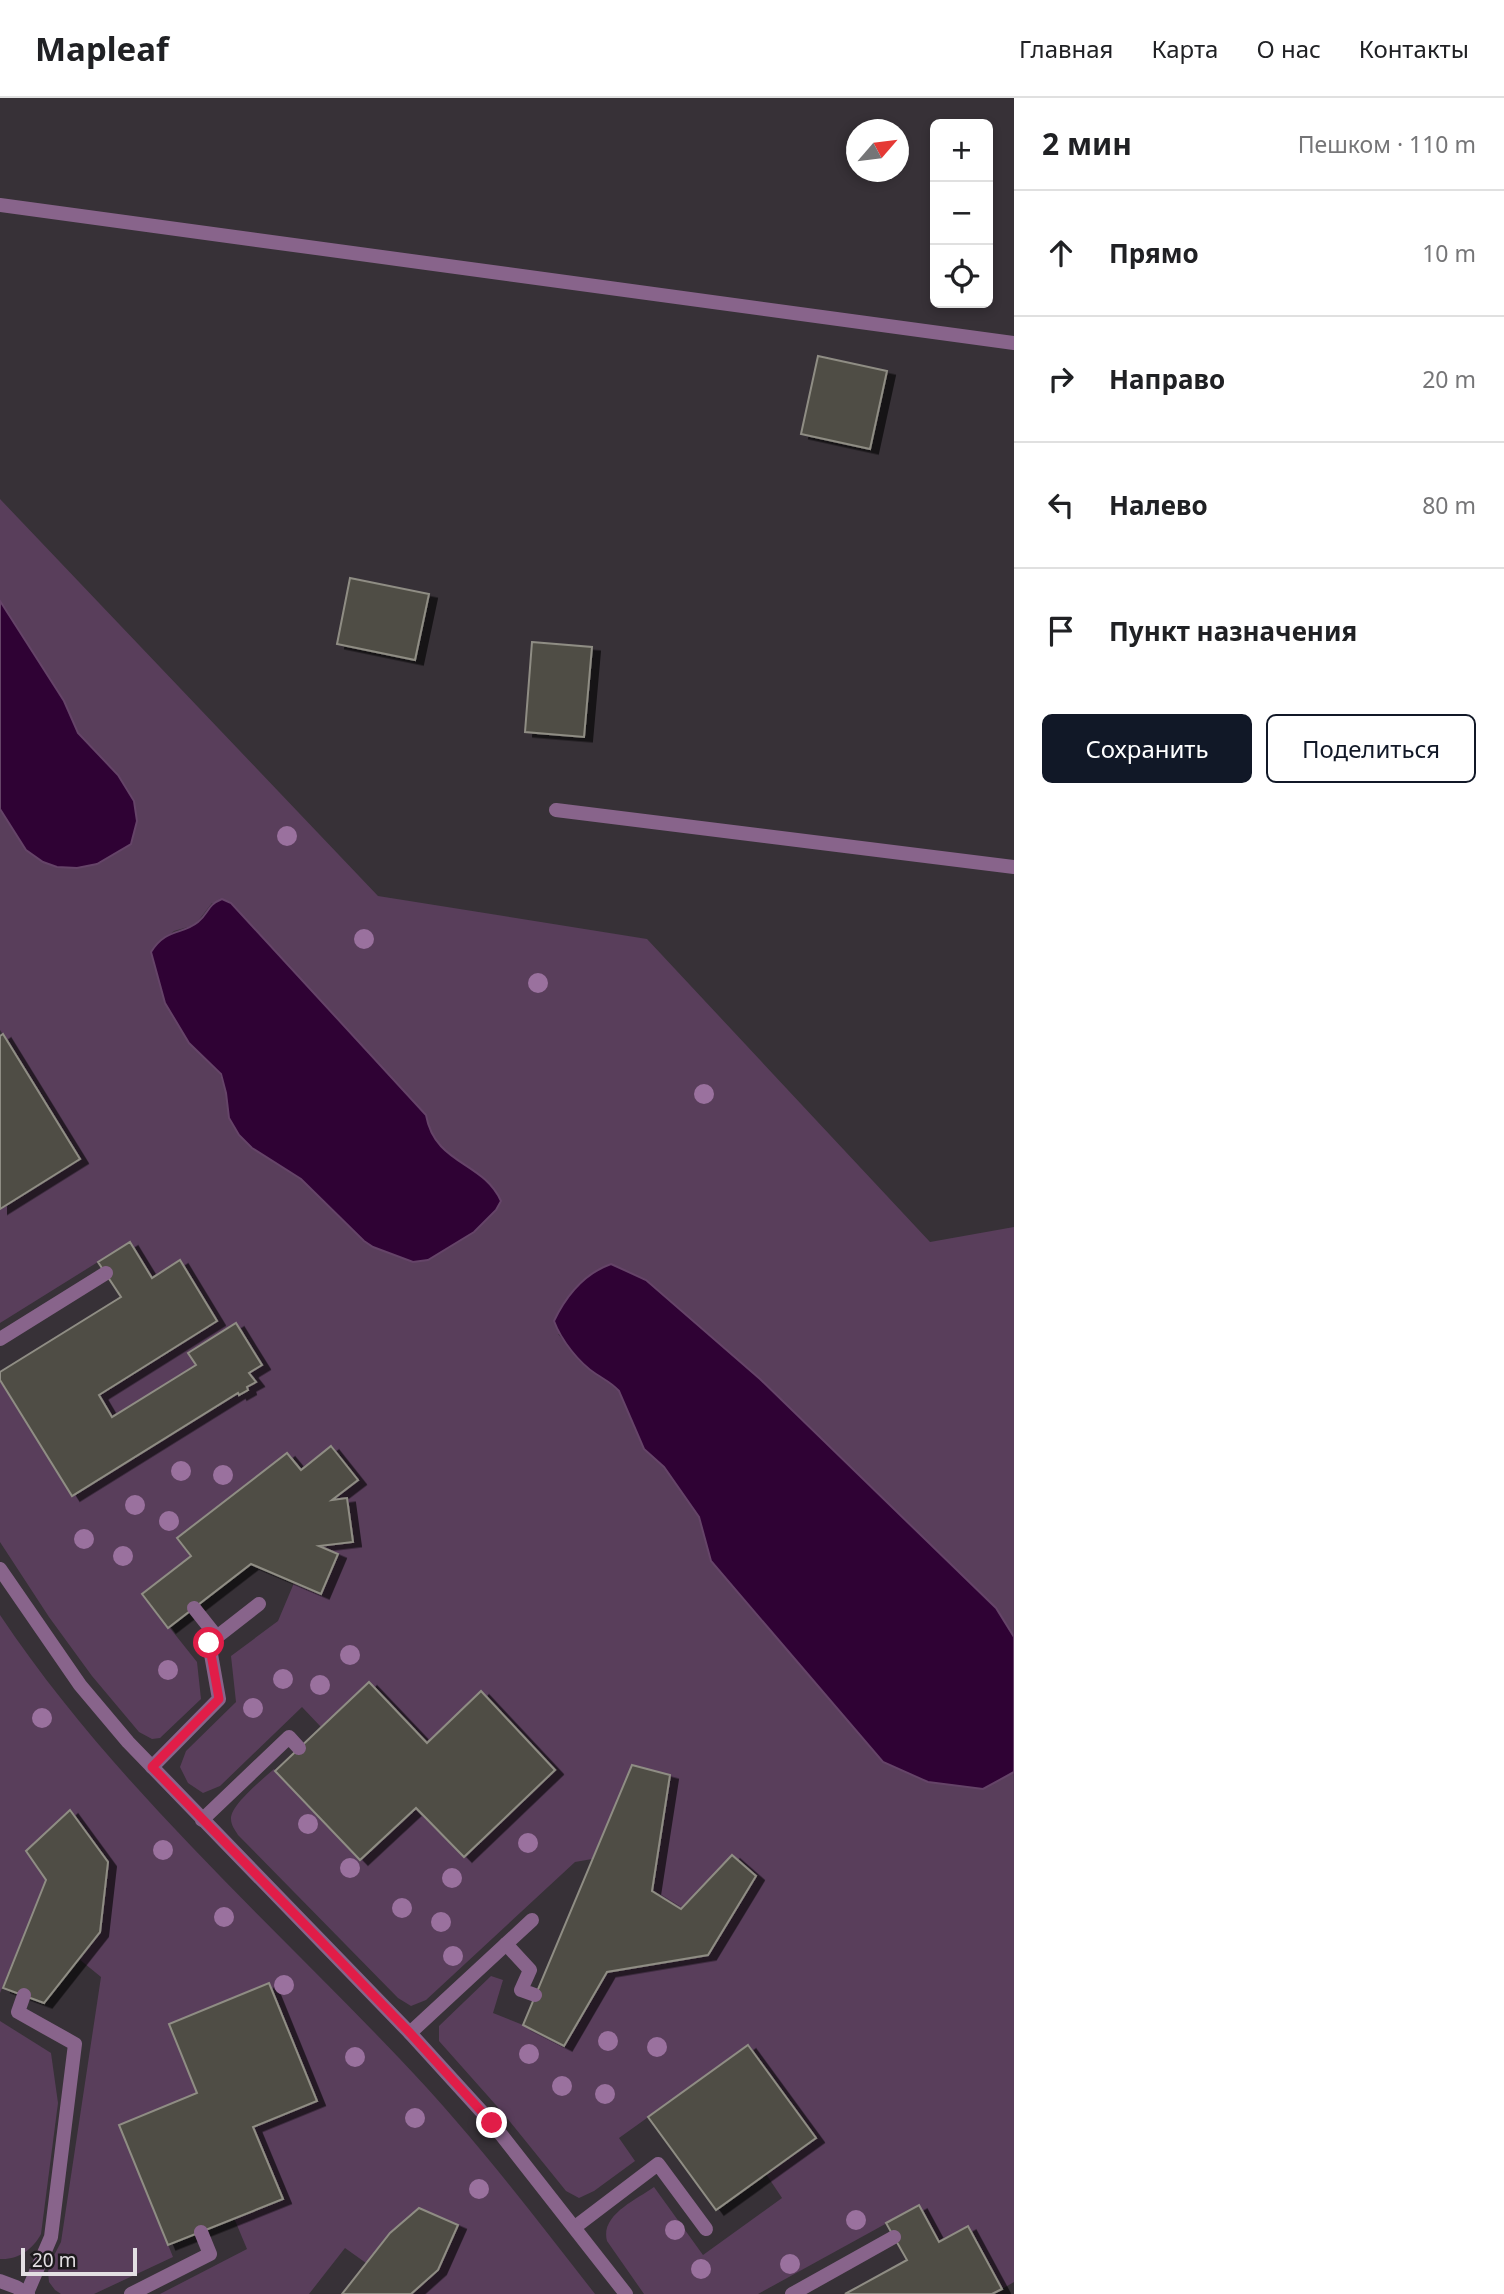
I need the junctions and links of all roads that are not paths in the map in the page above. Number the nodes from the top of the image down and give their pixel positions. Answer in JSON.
{"nodes":[{"id":1,"x":0,"y":205,"type":"edge"},
{"id":2,"x":1014,"y":343,"type":"edge"},
{"id":3,"x":556,"y":810,"type":"dead end"},
{"id":4,"x":1014,"y":867,"type":"edge"},
{"id":5,"x":106,"y":1273,"type":"dead end"},
{"id":6,"x":0,"y":1339,"type":"edge"},
{"id":7,"x":0,"y":1569,"type":"edge"},
{"id":8,"x":259,"y":1604,"type":"dead end"},
{"id":9,"x":194,"y":1608,"type":"dead end"},
{"id":10,"x":216,"y":1637,"type":"junction"},
{"id":11,"x":299,"y":1748,"type":"dead end"},
{"id":12,"x":152,"y":1767,"type":"junction"},
{"id":13,"x":202,"y":1820,"type":"junction"},
{"id":14,"x":532,"y":1920,"type":"dead end"},
{"id":15,"x":506,"y":1944,"type":"junction"},
{"id":16,"x":24,"y":1995,"type":"dead end"},
{"id":17,"x":535,"y":1995,"type":"dead end"},
{"id":18,"x":410,"y":2033,"type":"junction"},
{"id":19,"x":575,"y":2227,"type":"junction"},
{"id":20,"x":706,"y":2230,"type":"dead end"},
{"id":21,"x":201,"y":2232,"type":"dead end"},
{"id":22,"x":894,"y":2237,"type":"dead end"},
{"id":23,"x":0,"y":2281,"type":"edge"},
{"id":24,"x":27,"y":2294,"type":"edge"},
{"id":25,"x":131,"y":2294,"type":"edge"},
{"id":26,"x":625,"y":2294,"type":"edge"},
{"id":27,"x":792,"y":2294,"type":"edge"}],
"edges":[{"from":1,"to":2,"type":"street"},
{"from":3,"to":4,"type":"street"},
{"from":5,"to":6,"type":"street"},
{"from":7,"to":12,"type":"street"},
{"from":8,"to":10,"type":"street"},
{"from":9,"to":10,"type":"street"},
{"from":10,"to":12,"type":"street"},
{"from":11,"to":13,"type":"street"},
{"from":12,"to":13,"type":"street"},
{"from":13,"to":18,"type":"street"},
{"from":14,"to":15,"type":"street"},
{"from":15,"to":17,"type":"street"},
{"from":15,"to":18,"type":"street"},
{"from":16,"to":24,"type":"street"},
{"from":18,"to":19,"type":"street"},
{"from":19,"to":20,"type":"street"},
{"from":19,"to":26,"type":"street"},
{"from":21,"to":25,"type":"street"},
{"from":22,"to":27,"type":"street"},
{"from":23,"to":24,"type":"street"}]}
